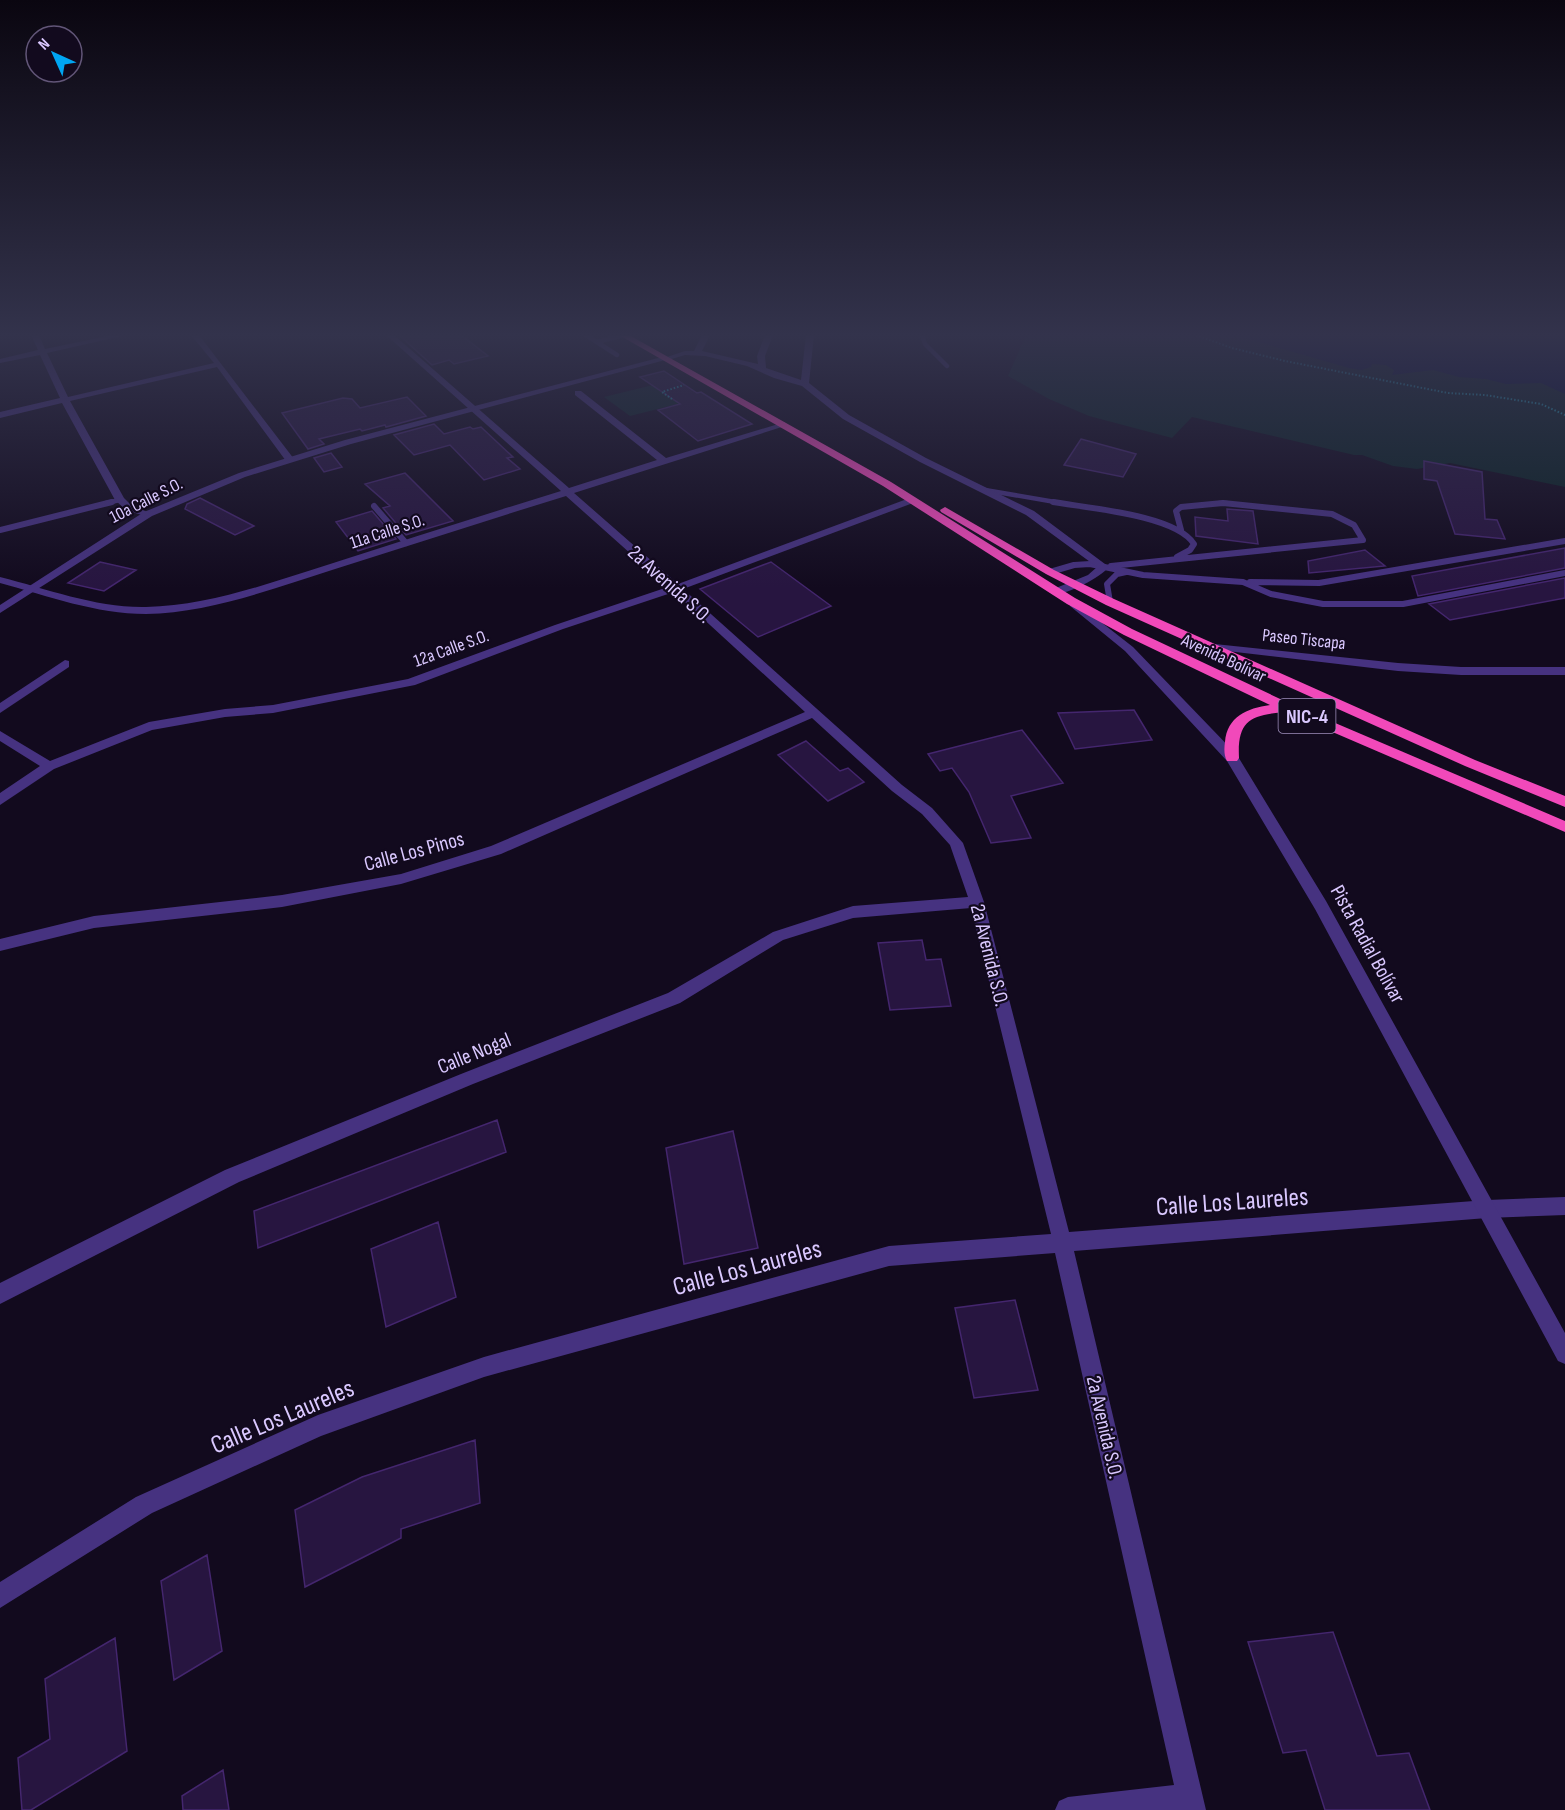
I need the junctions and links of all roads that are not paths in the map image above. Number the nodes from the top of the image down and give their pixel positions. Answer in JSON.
{"nodes":[{"id":1,"x":76,"y":419,"type":"edge"},
{"id":2,"x":260,"y":419,"type":"edge"},
{"id":3,"x":435,"y":419,"type":"edge"},
{"id":4,"x":486,"y":419,"type":"edge"},
{"id":5,"x":611,"y":419,"type":"edge"},
{"id":6,"x":774,"y":419,"type":"edge"},
{"id":7,"x":850,"y":419,"type":"edge"},
{"id":8,"x":782,"y":424,"type":"junction"},
{"id":9,"x":289,"y":459,"type":"junction"},
{"id":10,"x":664,"y":461,"type":"junction"},
{"id":11,"x":887,"y":484,"type":"junction"},
{"id":12,"x":983,"y":490,"type":"junction"},
{"id":13,"x":566,"y":492,"type":"junction"},
{"id":14,"x":120,"y":500,"type":"junction"},
{"id":15,"x":910,"y":501,"type":"junction"},
{"id":16,"x":374,"y":506,"type":"dead end"},
{"id":17,"x":148,"y":514,"type":"junction"},
{"id":18,"x":954,"y":516,"type":"junction"},
{"id":19,"x":0,"y":530,"type":"edge"},
{"id":20,"x":1181,"y":530,"type":"junction"},
{"id":21,"x":1565,"y":541,"type":"edge"},
{"id":22,"x":406,"y":543,"type":"junction"},
{"id":23,"x":1171,"y":559,"type":"junction"},
{"id":24,"x":1104,"y":567,"type":"junction"},
{"id":25,"x":1050,"y":572,"type":"junction"},
{"id":26,"x":1126,"y":572,"type":"junction"},
{"id":27,"x":1565,"y":573,"type":"edge"},
{"id":28,"x":0,"y":580,"type":"edge"},
{"id":29,"x":1243,"y":582,"type":"junction"},
{"id":30,"x":1074,"y":584,"type":"junction"},
{"id":31,"x":32,"y":588,"type":"junction"},
{"id":32,"x":676,"y":588,"type":"junction"},
{"id":33,"x":1055,"y":592,"type":"junction"},
{"id":34,"x":1071,"y":601,"type":"junction"},
{"id":35,"x":1110,"y":602,"type":"junction"},
{"id":36,"x":0,"y":610,"type":"edge"},
{"id":37,"x":1205,"y":646,"type":"junction"},
{"id":38,"x":1237,"y":660,"type":"junction"},
{"id":39,"x":65,"y":664,"type":"dead end"},
{"id":40,"x":1398,"y":667,"type":"junction"},
{"id":41,"x":1565,"y":671,"type":"edge"},
{"id":42,"x":1288,"y":708,"type":"junction"},
{"id":43,"x":0,"y":709,"type":"edge"},
{"id":44,"x":814,"y":713,"type":"junction"},
{"id":45,"x":0,"y":735,"type":"edge"},
{"id":46,"x":1232,"y":758,"type":"junction"},
{"id":47,"x":49,"y":766,"type":"junction"},
{"id":48,"x":0,"y":800,"type":"edge"},
{"id":49,"x":1565,"y":802,"type":"edge"},
{"id":50,"x":1565,"y":827,"type":"edge"},
{"id":51,"x":977,"y":902,"type":"junction"},
{"id":52,"x":0,"y":945,"type":"edge"},
{"id":53,"x":1565,"y":1206,"type":"edge"},
{"id":54,"x":1487,"y":1209,"type":"junction"},
{"id":55,"x":1062,"y":1241,"type":"junction"},
{"id":56,"x":0,"y":1294,"type":"edge"},
{"id":57,"x":1565,"y":1354,"type":"edge"},
{"id":58,"x":0,"y":1596,"type":"edge"},
{"id":59,"x":1191,"y":1803,"type":"edge"},
{"id":60,"x":1068,"y":1810,"type":"edge"}],
"edges":[{"from":1,"to":14,"type":"street"},
{"from":2,"to":9,"type":"street"},
{"from":3,"to":9,"type":"street","name":"10a Calle S.O."},
{"from":4,"to":13,"type":"street","name":"2a Avenida S.O."},
{"from":5,"to":10,"type":"street"},
{"from":6,"to":8,"type":"highway","name":"Avenida Bolívar","number":"NIC-4"},
{"from":7,"to":12,"type":"street","name":"10a Calle S.O."},
{"from":8,"to":10,"type":"street","name":"11a Calle S.O."},
{"from":8,"to":11,"type":"highway","name":"Avenida Bolívar","number":"NIC-4"},
{"from":9,"to":17,"type":"street","name":"10a Calle S.O."},
{"from":10,"to":13,"type":"street","name":"11a Calle S.O."},
{"from":11,"to":15,"type":"highway","name":"Avenida Bolívar","number":"NIC-4"},
{"from":11,"to":18,"type":"highway","name":"Avenida Bolívar","number":"NIC-4"},
{"from":12,"to":20,"type":"lane"},
{"from":12,"to":24,"type":"street","name":"10a Calle S.O."},
{"from":13,"to":22,"type":"street","name":"11a Calle S.O."},
{"from":13,"to":32,"type":"street","name":"2a Avenida S.O."},
{"from":14,"to":17,"type":"street"},
{"from":14,"to":19,"type":"lane"},
{"from":15,"to":18,"type":"highway"},
{"from":15,"to":32,"type":"street","name":"12a Calle S.O."},
{"from":15,"to":33,"type":"highway","name":"Avenida Bolívar","number":"NIC-4"},
{"from":16,"to":22,"type":"lane"},
{"from":17,"to":31,"type":"street","name":"10a Calle S.O."},
{"from":18,"to":25,"type":"highway","name":"Avenida Bolívar","number":"NIC-4"},
{"from":20,"to":23,"type":"lane"},
{"from":20,"to":23,"type":"lane"},
{"from":21,"to":29,"type":"lane"},
{"from":22,"to":31,"type":"street","name":"11a Calle S.O."},
{"from":23,"to":24,"type":"lane"},
{"from":24,"to":25,"type":"lane"},
{"from":24,"to":26,"type":"lane"},
{"from":24,"to":30,"type":"street"},
{"from":25,"to":30,"type":"highway","name":"Avenida Bolívar","number":"NIC-4"},
{"from":26,"to":29,"type":"lane"},
{"from":26,"to":35,"type":"lane"},
{"from":27,"to":29,"type":"lane"},
{"from":28,"to":31,"type":"street"},
{"from":30,"to":33,"type":"street"},
{"from":30,"to":35,"type":"highway","name":"Avenida Bolívar","number":"NIC-4"},
{"from":31,"to":36,"type":"street"},
{"from":32,"to":44,"type":"street","name":"2a Avenida S.O."},
{"from":32,"to":47,"type":"street","name":"12a Calle S.O."},
{"from":33,"to":34,"type":"highway","name":"Avenida Bolívar","number":"NIC-4"},
{"from":34,"to":42,"type":"highway","name":"Avenida Bolívar","number":"NIC-4"},
{"from":34,"to":46,"type":"street","name":"Pista Radial Bolívar"},
{"from":35,"to":37,"type":"highway","name":"Avenida Bolívar","number":"NIC-4"},
{"from":37,"to":38,"type":"highway","name":"Avenida Bolívar","number":"NIC-4"},
{"from":37,"to":40,"type":"street","name":"Paseo Tiscapa"},
{"from":38,"to":40,"type":"street","name":"Paseo Tiscapa"},
{"from":38,"to":49,"type":"highway","name":"Avenida Bolívar","number":"NIC-4"},
{"from":39,"to":43,"type":"street"},
{"from":40,"to":41,"type":"street","name":"Paseo Tiscapa"},
{"from":42,"to":46,"type":"highway"},
{"from":42,"to":50,"type":"highway","name":"Avenida Bolívar","number":"NIC-4"},
{"from":44,"to":51,"type":"street","name":"2a Avenida S.O."},
{"from":44,"to":52,"type":"street","name":"Calle Los Pinos"},
{"from":45,"to":47,"type":"street"},
{"from":46,"to":54,"type":"street","name":"Pista Radial Bolívar"},
{"from":47,"to":48,"type":"street","name":"12a Calle S.O."},
{"from":51,"to":55,"type":"street","name":"2a Avenida S.O."},
{"from":51,"to":56,"type":"street","name":"Calle Nogal"},
{"from":53,"to":54,"type":"street","name":"Calle Los Laureles"},
{"from":54,"to":55,"type":"street","name":"Calle Los Laureles"},
{"from":54,"to":57,"type":"street","name":"Pista Radial Bolívar"},
{"from":55,"to":58,"type":"street","name":"Calle Los Laureles"},
{"from":55,"to":59,"type":"street","name":"2a Avenida S.O."},
{"from":59,"to":60,"type":"street"}]}
